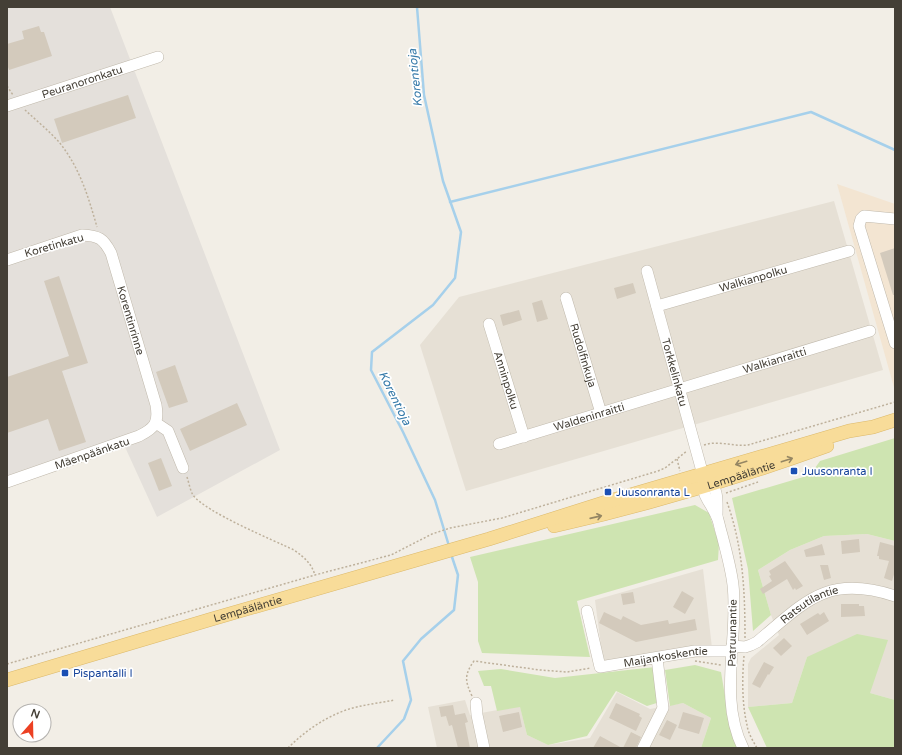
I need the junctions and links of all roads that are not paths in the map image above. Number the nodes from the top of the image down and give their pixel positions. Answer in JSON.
{"nodes":[{"id":1,"x":158,"y":57,"type":"dead end"},
{"id":2,"x":12,"y":104,"type":"edge"},
{"id":3,"x":895,"y":219,"type":"edge"},
{"id":4,"x":101,"y":238,"type":"joint"},
{"id":5,"x":849,"y":251,"type":"dead end"},
{"id":6,"x":7,"y":260,"type":"edge"},
{"id":7,"x":647,"y":271,"type":"dead end"},
{"id":8,"x":566,"y":298,"type":"dead end"},
{"id":9,"x":657,"y":306,"type":"junction"},
{"id":10,"x":489,"y":324,"type":"dead end"},
{"id":11,"x":870,"y":331,"type":"dead end"},
{"id":12,"x":895,"y":343,"type":"edge"},
{"id":13,"x":679,"y":389,"type":"junction"},
{"id":14,"x":601,"y":413,"type":"junction"},
{"id":15,"x":895,"y":420,"type":"edge"},
{"id":16,"x":156,"y":423,"type":"junction"},
{"id":17,"x":524,"y":437,"type":"junction"},
{"id":18,"x":499,"y":444,"type":"dead end"},
{"id":19,"x":184,"y":468,"type":"road end"},
{"id":20,"x":7,"y":482,"type":"edge"},
{"id":21,"x":706,"y":482,"type":"junction"},
{"id":22,"x":895,"y":596,"type":"edge"},
{"id":23,"x":587,"y":611,"type":"dead end"},
{"id":24,"x":732,"y":649,"type":"junction"},
{"id":25,"x":657,"y":658,"type":"junction"},
{"id":26,"x":7,"y":680,"type":"edge"},
{"id":27,"x":476,"y":703,"type":"road end"},
{"id":28,"x":484,"y":748,"type":"edge"},
{"id":29,"x":643,"y":748,"type":"edge"},
{"id":30,"x":744,"y":748,"type":"edge"}],
"edges":[{"from":1,"to":2,"type":"street","name":"Peuranoronkatu"},
{"from":3,"to":12,"type":"street"},
{"from":4,"to":6,"type":"street","name":"Koretinkatu"},
{"from":4,"to":16,"type":"street","name":"Korentinrinne"},
{"from":5,"to":9,"type":"street","name":"Walkianpolku"},
{"from":7,"to":9,"type":"street","name":"Torkkelinkatu"},
{"from":8,"to":14,"type":"street","name":"Rudolfinkuja"},
{"from":9,"to":13,"type":"street","name":"Torkkelinkatu"},
{"from":10,"to":17,"type":"street","name":"Anninpolku"},
{"from":11,"to":13,"type":"street","name":"Walkianraitti"},
{"from":13,"to":14,"type":"street","name":"Waldeninraitti"},
{"from":13,"to":21,"type":"street","name":"Torkkelinkatu"},
{"from":14,"to":17,"type":"street","name":"Waldeninraitti"},
{"from":15,"to":21,"type":"main road","name":"Lempääläntie"},
{"from":16,"to":19,"type":"street"},
{"from":16,"to":20,"type":"street","name":"Mäenpäänkatu"},
{"from":17,"to":18,"type":"street","name":"Waldeninraitti"},
{"from":21,"to":24,"type":"street","name":"Patruunantie"},
{"from":21,"to":26,"type":"main road","name":"Lempääläntie"},
{"from":22,"to":24,"type":"street","name":"Ratsutilantie"},
{"from":23,"to":25,"type":"street","name":"Maijankoskentie"},
{"from":24,"to":25,"type":"street","name":"Maijankoskentie"},
{"from":24,"to":30,"type":"street","name":"Patruunantie"},
{"from":25,"to":29,"type":"street"},
{"from":27,"to":28,"type":"street"}]}
